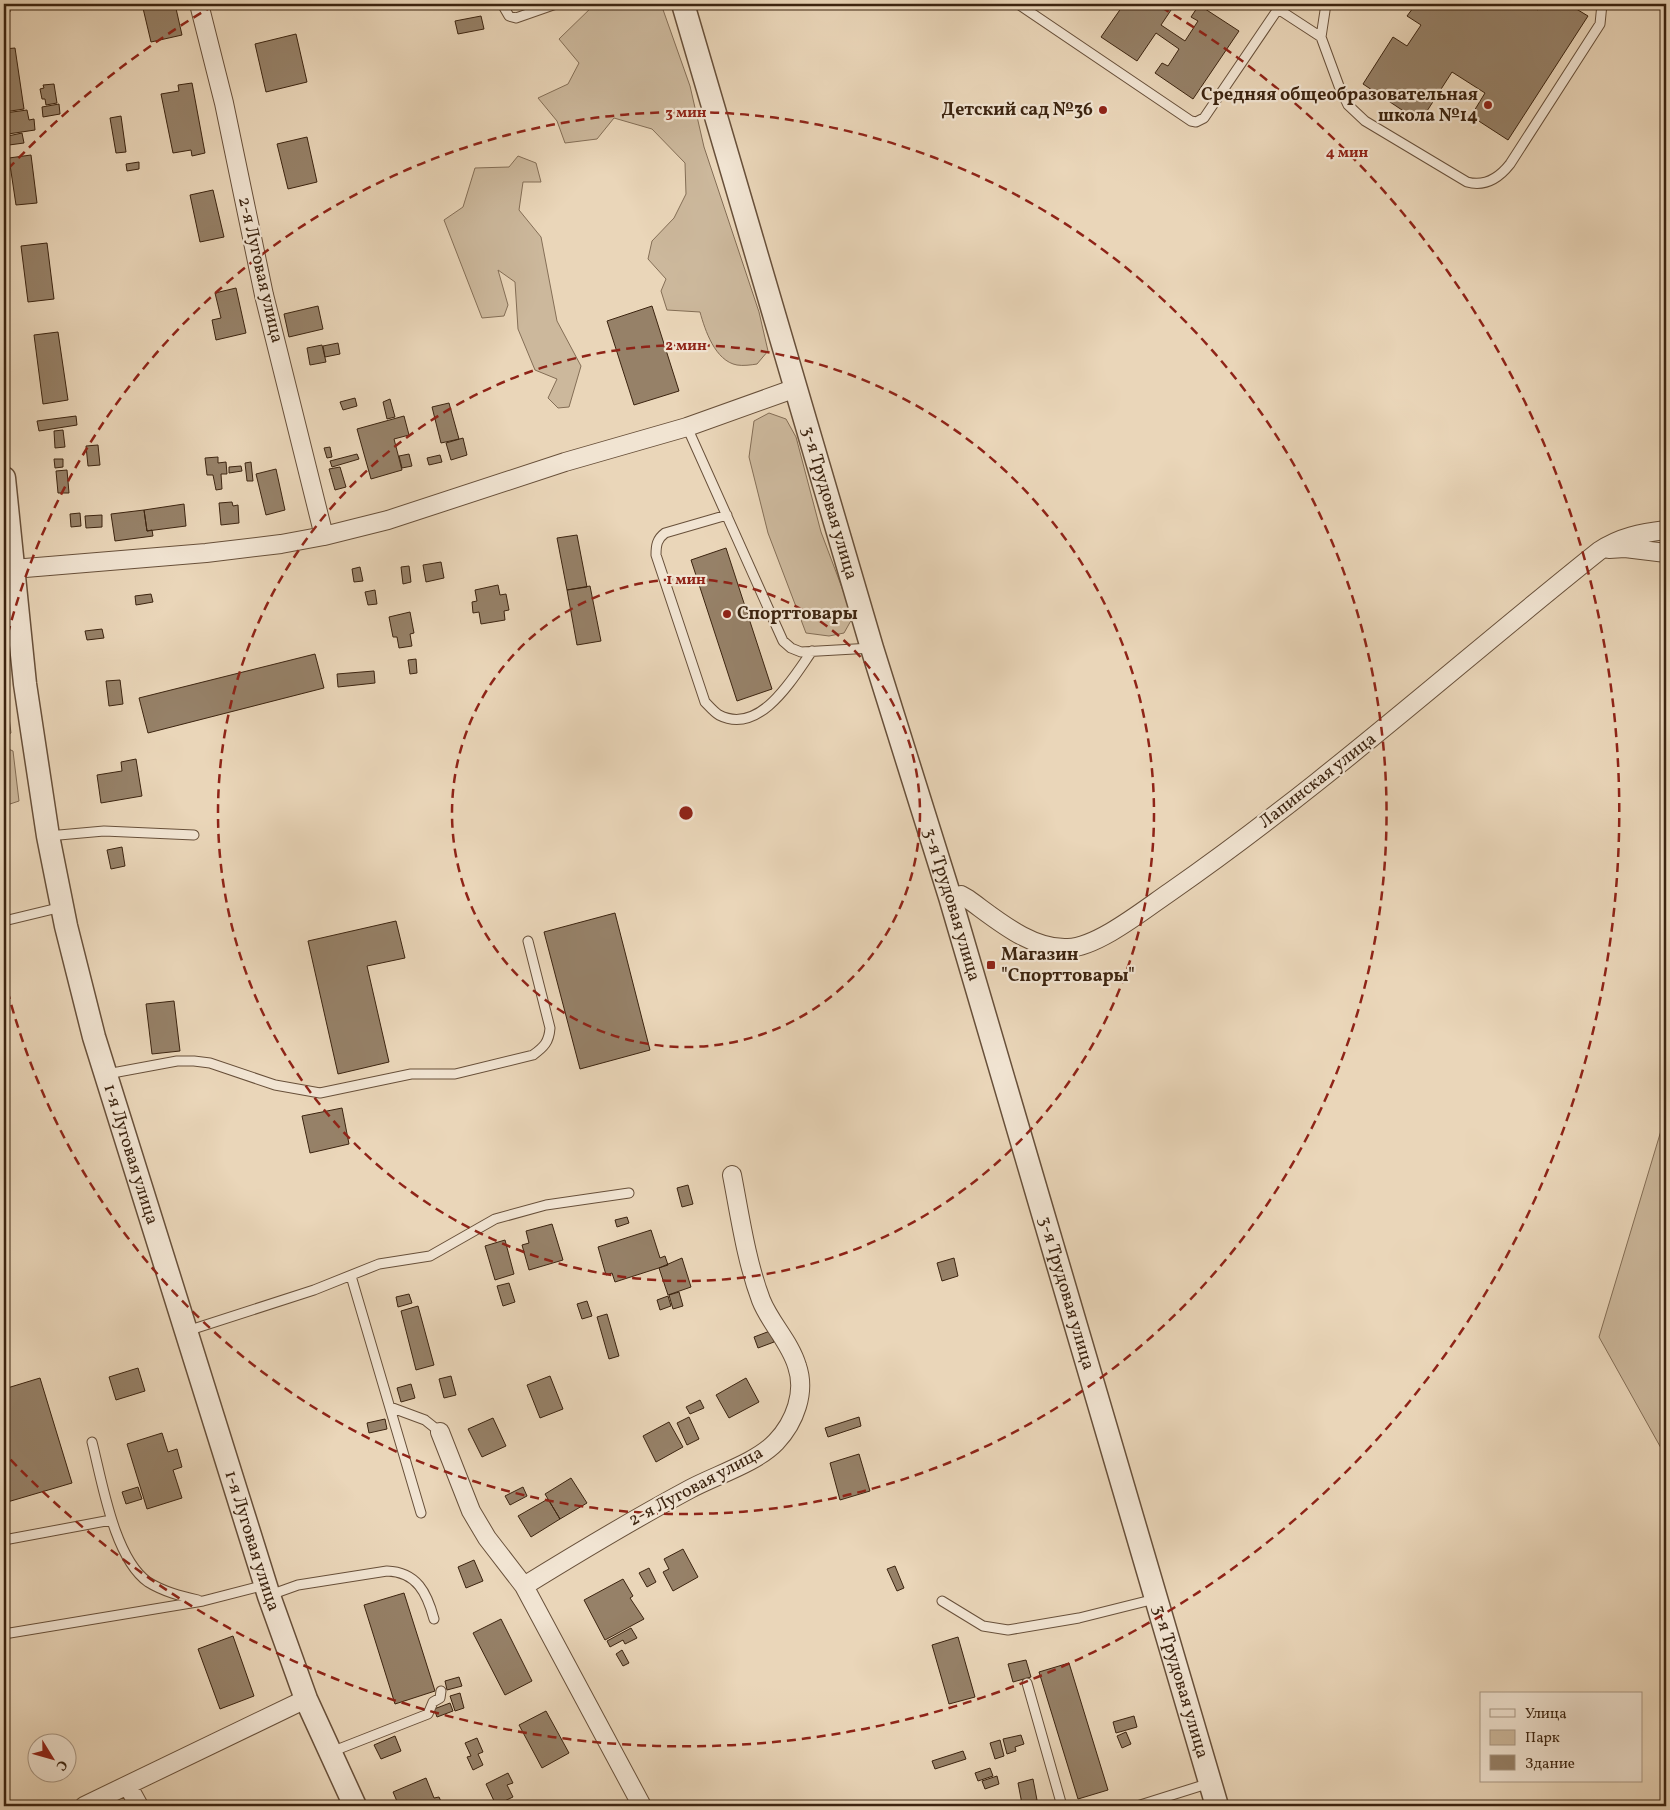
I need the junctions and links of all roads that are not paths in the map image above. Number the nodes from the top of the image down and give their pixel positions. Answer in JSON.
{"nodes":[{"id":1,"x":199,"y":4,"type":"edge"},
{"id":2,"x":502,"y":4,"type":"edge"},
{"id":3,"x":556,"y":4,"type":"edge"},
{"id":4,"x":683,"y":4,"type":"edge"},
{"id":5,"x":1018,"y":4,"type":"edge"},
{"id":6,"x":1326,"y":4,"type":"edge"},
{"id":7,"x":1602,"y":4,"type":"edge"},
{"id":8,"x":1278,"y":6,"type":"edge"},
{"id":9,"x":1321,"y":37,"type":"junction"},
{"id":10,"x":796,"y":388,"type":"junction"},
{"id":11,"x":687,"y":426,"type":"junction"},
{"id":12,"x":4,"y":478,"type":"edge"},
{"id":13,"x":727,"y":515,"type":"junction"},
{"id":14,"x":1666,"y":530,"type":"edge"},
{"id":15,"x":324,"y":536,"type":"junction"},
{"id":16,"x":1598,"y":550,"type":"junction"},
{"id":17,"x":1666,"y":553,"type":"edge"},
{"id":18,"x":14,"y":569,"type":"junction"},
{"id":19,"x":872,"y":648,"type":"junction"},
{"id":20,"x":812,"y":651,"type":"junction"},
{"id":21,"x":194,"y":835,"type":"dead end"},
{"id":22,"x":48,"y":836,"type":"junction"},
{"id":23,"x":950,"y":897,"type":"junction"},
{"id":24,"x":62,"y":907,"type":"junction"},
{"id":25,"x":4,"y":921,"type":"edge"},
{"id":26,"x":528,"y":941,"type":"dead end"},
{"id":27,"x":106,"y":1074,"type":"junction"},
{"id":28,"x":732,"y":1175,"type":"dead end"},
{"id":29,"x":629,"y":1192,"type":"dead end"},
{"id":30,"x":351,"y":1276,"type":"junction"},
{"id":31,"x":186,"y":1331,"type":"junction"},
{"id":32,"x":390,"y":1407,"type":"junction"},
{"id":33,"x":440,"y":1432,"type":"joint"},
{"id":34,"x":92,"y":1442,"type":"dead end"},
{"id":35,"x":421,"y":1513,"type":"dead end"},
{"id":36,"x":111,"y":1520,"type":"junction"},
{"id":37,"x":4,"y":1540,"type":"edge"},
{"id":38,"x":524,"y":1586,"type":"junction"},
{"id":39,"x":268,"y":1590,"type":"junction"},
{"id":40,"x":1155,"y":1599,"type":"junction"},
{"id":41,"x":204,"y":1601,"type":"junction"},
{"id":42,"x":942,"y":1601,"type":"dead end"},
{"id":43,"x":434,"y":1619,"type":"dead end"},
{"id":44,"x":4,"y":1634,"type":"edge"},
{"id":45,"x":1028,"y":1683,"type":"dead end"},
{"id":46,"x":441,"y":1691,"type":"dead end"},
{"id":47,"x":306,"y":1699,"type":"junction"},
{"id":48,"x":330,"y":1752,"type":"junction"},
{"id":49,"x":1210,"y":1783,"type":"junction"},
{"id":50,"x":128,"y":1786,"type":"junction"},
{"id":51,"x":84,"y":1806,"type":"edge"},
{"id":52,"x":139,"y":1806,"type":"edge"},
{"id":53,"x":355,"y":1806,"type":"edge"},
{"id":54,"x":642,"y":1806,"type":"edge"},
{"id":55,"x":1062,"y":1806,"type":"edge"},
{"id":56,"x":1137,"y":1806,"type":"edge"},
{"id":57,"x":1217,"y":1806,"type":"edge"}],
"edges":[{"from":1,"to":15,"type":"street","name":"2-я Луговая улица"},
{"from":2,"to":3,"type":"lane"},
{"from":4,"to":10,"type":"street","name":"3-я Трудовая улица"},
{"from":5,"to":8,"type":"lane"},
{"from":6,"to":9,"type":"lane"},
{"from":7,"to":9,"type":"lane"},
{"from":8,"to":9,"type":"lane"},
{"from":10,"to":11,"type":"street"},
{"from":10,"to":19,"type":"street","name":"3-я Трудовая улица"},
{"from":11,"to":13,"type":"lane"},
{"from":11,"to":15,"type":"street"},
{"from":12,"to":18,"type":"street","name":"1-я Луговая улица"},
{"from":13,"to":20,"type":"lane"},
{"from":13,"to":20,"type":"lane"},
{"from":14,"to":16,"type":"street","name":"Лапинская улица"},
{"from":15,"to":18,"type":"street"},
{"from":16,"to":17,"type":"street"},
{"from":16,"to":23,"type":"street","name":"Лапинская улица"},
{"from":18,"to":22,"type":"street","name":"1-я Луговая улица"},
{"from":19,"to":20,"type":"lane"},
{"from":19,"to":23,"type":"street","name":"3-я Трудовая улица"},
{"from":21,"to":22,"type":"lane"},
{"from":22,"to":24,"type":"street","name":"1-я Луговая улица"},
{"from":23,"to":40,"type":"street","name":"3-я Трудовая улица"},
{"from":24,"to":25,"type":"lane"},
{"from":24,"to":27,"type":"street","name":"1-я Луговая улица"},
{"from":26,"to":27,"type":"lane"},
{"from":27,"to":31,"type":"street","name":"1-я Луговая улица"},
{"from":28,"to":38,"type":"street","name":"2-я Луговая улица"},
{"from":29,"to":30,"type":"lane"},
{"from":30,"to":31,"type":"lane"},
{"from":30,"to":32,"type":"lane"},
{"from":31,"to":39,"type":"street","name":"1-я Луговая улица"},
{"from":32,"to":33,"type":"lane"},
{"from":32,"to":35,"type":"lane"},
{"from":33,"to":38,"type":"street"},
{"from":34,"to":36,"type":"lane"},
{"from":36,"to":37,"type":"lane"},
{"from":36,"to":41,"type":"lane"},
{"from":38,"to":54,"type":"street"},
{"from":39,"to":41,"type":"lane"},
{"from":39,"to":43,"type":"lane"},
{"from":39,"to":47,"type":"street","name":"1-я Луговая улица"},
{"from":40,"to":42,"type":"lane"},
{"from":40,"to":49,"type":"street","name":"3-я Трудовая улица"},
{"from":41,"to":44,"type":"lane"},
{"from":45,"to":55,"type":"lane"},
{"from":46,"to":48,"type":"lane"},
{"from":47,"to":48,"type":"street","name":"1-я Луговая улица"},
{"from":47,"to":50,"type":"street"},
{"from":48,"to":53,"type":"street","name":"1-я Луговая улица"},
{"from":49,"to":56,"type":"lane"},
{"from":49,"to":57,"type":"street","name":"3-я Трудовая улица"},
{"from":50,"to":51,"type":"street"},
{"from":50,"to":52,"type":"street"}]}
